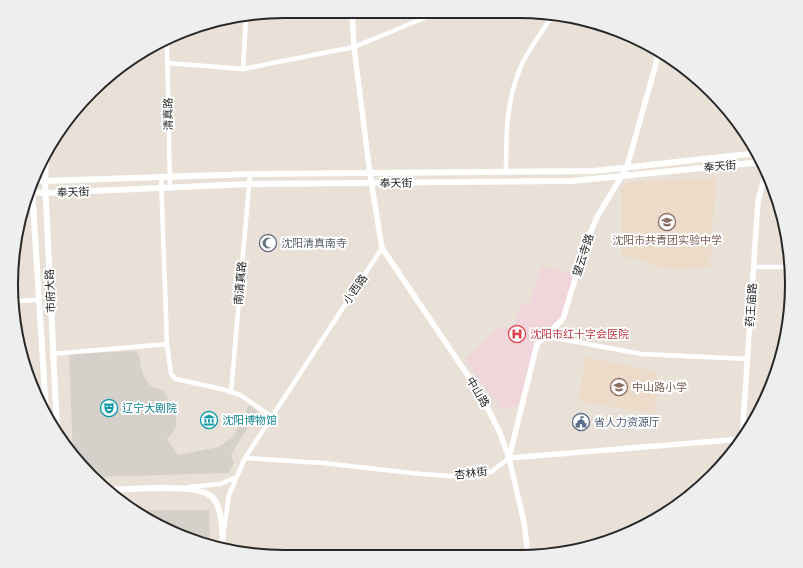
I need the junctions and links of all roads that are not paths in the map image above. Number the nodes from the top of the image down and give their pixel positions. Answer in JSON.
{"nodes":[{"id":1,"x":352,"y":18,"type":"edge"},
{"id":2,"x":424,"y":18,"type":"edge"},
{"id":3,"x":550,"y":20,"type":"edge"},
{"id":4,"x":246,"y":21,"type":"edge"},
{"id":5,"x":167,"y":45,"type":"edge"},
{"id":6,"x":354,"y":47,"type":"junction"},
{"id":7,"x":658,"y":58,"type":"edge"},
{"id":8,"x":167,"y":63,"type":"junction"},
{"id":9,"x":243,"y":69,"type":"junction"},
{"id":10,"x":751,"y":154,"type":"edge"},
{"id":11,"x":756,"y":163,"type":"edge"},
{"id":12,"x":46,"y":165,"type":"edge"},
{"id":13,"x":627,"y":167,"type":"junction"},
{"id":14,"x":506,"y":173,"type":"junction"},
{"id":15,"x":250,"y":174,"type":"junction"},
{"id":16,"x":370,"y":174,"type":"junction"},
{"id":17,"x":161,"y":177,"type":"junction"},
{"id":18,"x":169,"y":177,"type":"junction"},
{"id":19,"x":622,"y":177,"type":"junction"},
{"id":20,"x":764,"y":179,"type":"edge"},
{"id":21,"x":39,"y":180,"type":"edge"},
{"id":22,"x":45,"y":181,"type":"junction"},
{"id":23,"x":250,"y":184,"type":"junction"},
{"id":24,"x":372,"y":184,"type":"junction"},
{"id":25,"x":162,"y":188,"type":"junction"},
{"id":26,"x":170,"y":188,"type":"junction"},
{"id":27,"x":34,"y":191,"type":"edge"},
{"id":28,"x":46,"y":193,"type":"junction"},
{"id":29,"x":32,"y":199,"type":"edge"},
{"id":30,"x":382,"y":248,"type":"junction"},
{"id":31,"x":754,"y":267,"type":"junction"},
{"id":32,"x":784,"y":267,"type":"edge"},
{"id":33,"x":39,"y":300,"type":"junction"},
{"id":34,"x":19,"y":301,"type":"edge"},
{"id":35,"x":545,"y":336,"type":"junction"},
{"id":36,"x":167,"y":344,"type":"junction"},
{"id":37,"x":52,"y":354,"type":"junction"},
{"id":38,"x":748,"y":359,"type":"junction"},
{"id":39,"x":231,"y":392,"type":"junction"},
{"id":40,"x":45,"y":403,"type":"edge"},
{"id":41,"x":271,"y":416,"type":"junction"},
{"id":42,"x":56,"y":421,"type":"edge"},
{"id":43,"x":743,"y":427,"type":"edge"},
{"id":44,"x":735,"y":440,"type":"edge"},
{"id":45,"x":245,"y":458,"type":"junction"},
{"id":46,"x":509,"y":458,"type":"junction"},
{"id":47,"x":235,"y":478,"type":"junction"},
{"id":48,"x":183,"y":488,"type":"junction"},
{"id":49,"x":116,"y":490,"type":"edge"},
{"id":50,"x":223,"y":541,"type":"joint"},
{"id":51,"x":527,"y":550,"type":"edge"}],
"edges":[{"from":1,"to":6,"type":"street"},
{"from":2,"to":6,"type":"street"},
{"from":3,"to":14,"type":"street"},
{"from":4,"to":9,"type":"street"},
{"from":5,"to":8,"type":"street","name":"清真路"},
{"from":6,"to":9,"type":"street"},
{"from":6,"to":16,"type":"street"},
{"from":7,"to":13,"type":"street","name":"望云寺路"},
{"from":8,"to":9,"type":"street"},
{"from":8,"to":18,"type":"street","name":"清真路"},
{"from":10,"to":13,"type":"main road","name":"奉天街"},
{"from":11,"to":19,"type":"main road","name":"奉天街"},
{"from":12,"to":22,"type":"main road","name":"市府大路"},
{"from":13,"to":14,"type":"main road","name":"奉天街"},
{"from":13,"to":19,"type":"street","name":"望云寺路"},
{"from":14,"to":16,"type":"main road","name":"奉天街"},
{"from":15,"to":16,"type":"main road","name":"奉天街"},
{"from":15,"to":18,"type":"main road","name":"奉天街"},
{"from":15,"to":23,"type":"street","name":"南清真路"},
{"from":16,"to":24,"type":"street"},
{"from":17,"to":18,"type":"main road","name":"奉天街"},
{"from":17,"to":22,"type":"main road","name":"奉天街"},
{"from":17,"to":25,"type":"street"},
{"from":18,"to":26,"type":"street","name":"清真路"},
{"from":19,"to":24,"type":"main road","name":"奉天街"},
{"from":19,"to":35,"type":"street","name":"望云寺路"},
{"from":20,"to":31,"type":"street","name":"药王庙路"},
{"from":21,"to":22,"type":"main road","name":"奉天街"},
{"from":22,"to":28,"type":"main road","name":"市府大路"},
{"from":23,"to":24,"type":"main road","name":"奉天街"},
{"from":23,"to":26,"type":"main road","name":"奉天街"},
{"from":23,"to":39,"type":"street","name":"南清真路"},
{"from":24,"to":30,"type":"street"},
{"from":25,"to":26,"type":"main road","name":"奉天街"},
{"from":25,"to":28,"type":"main road","name":"奉天街"},
{"from":25,"to":36,"type":"street"},
{"from":27,"to":28,"type":"main road","name":"奉天街"},
{"from":28,"to":37,"type":"main road","name":"市府大路"},
{"from":29,"to":33,"type":"main road","name":"市府大路"},
{"from":30,"to":41,"type":"street","name":"小西路"},
{"from":30,"to":46,"type":"street","name":"中山路"},
{"from":31,"to":32,"type":"street"},
{"from":31,"to":38,"type":"street","name":"药王庙路"},
{"from":33,"to":34,"type":"street"},
{"from":33,"to":40,"type":"main road","name":"市府大路"},
{"from":35,"to":38,"type":"street"},
{"from":35,"to":46,"type":"street","name":"望云寺路"},
{"from":36,"to":37,"type":"street"},
{"from":36,"to":39,"type":"street"},
{"from":37,"to":42,"type":"main road","name":"市府大路"},
{"from":38,"to":43,"type":"street","name":"药王庙路"},
{"from":39,"to":41,"type":"street"},
{"from":41,"to":45,"type":"street","name":"小西路"},
{"from":44,"to":46,"type":"street"},
{"from":45,"to":46,"type":"street","name":"杏林街"},
{"from":45,"to":47,"type":"street","name":"小西路"},
{"from":46,"to":51,"type":"street","name":"中山路"},
{"from":47,"to":48,"type":"street"},
{"from":47,"to":50,"type":"street","name":"小西路"},
{"from":48,"to":49,"type":"main road"},
{"from":48,"to":50,"type":"main road"}]}
